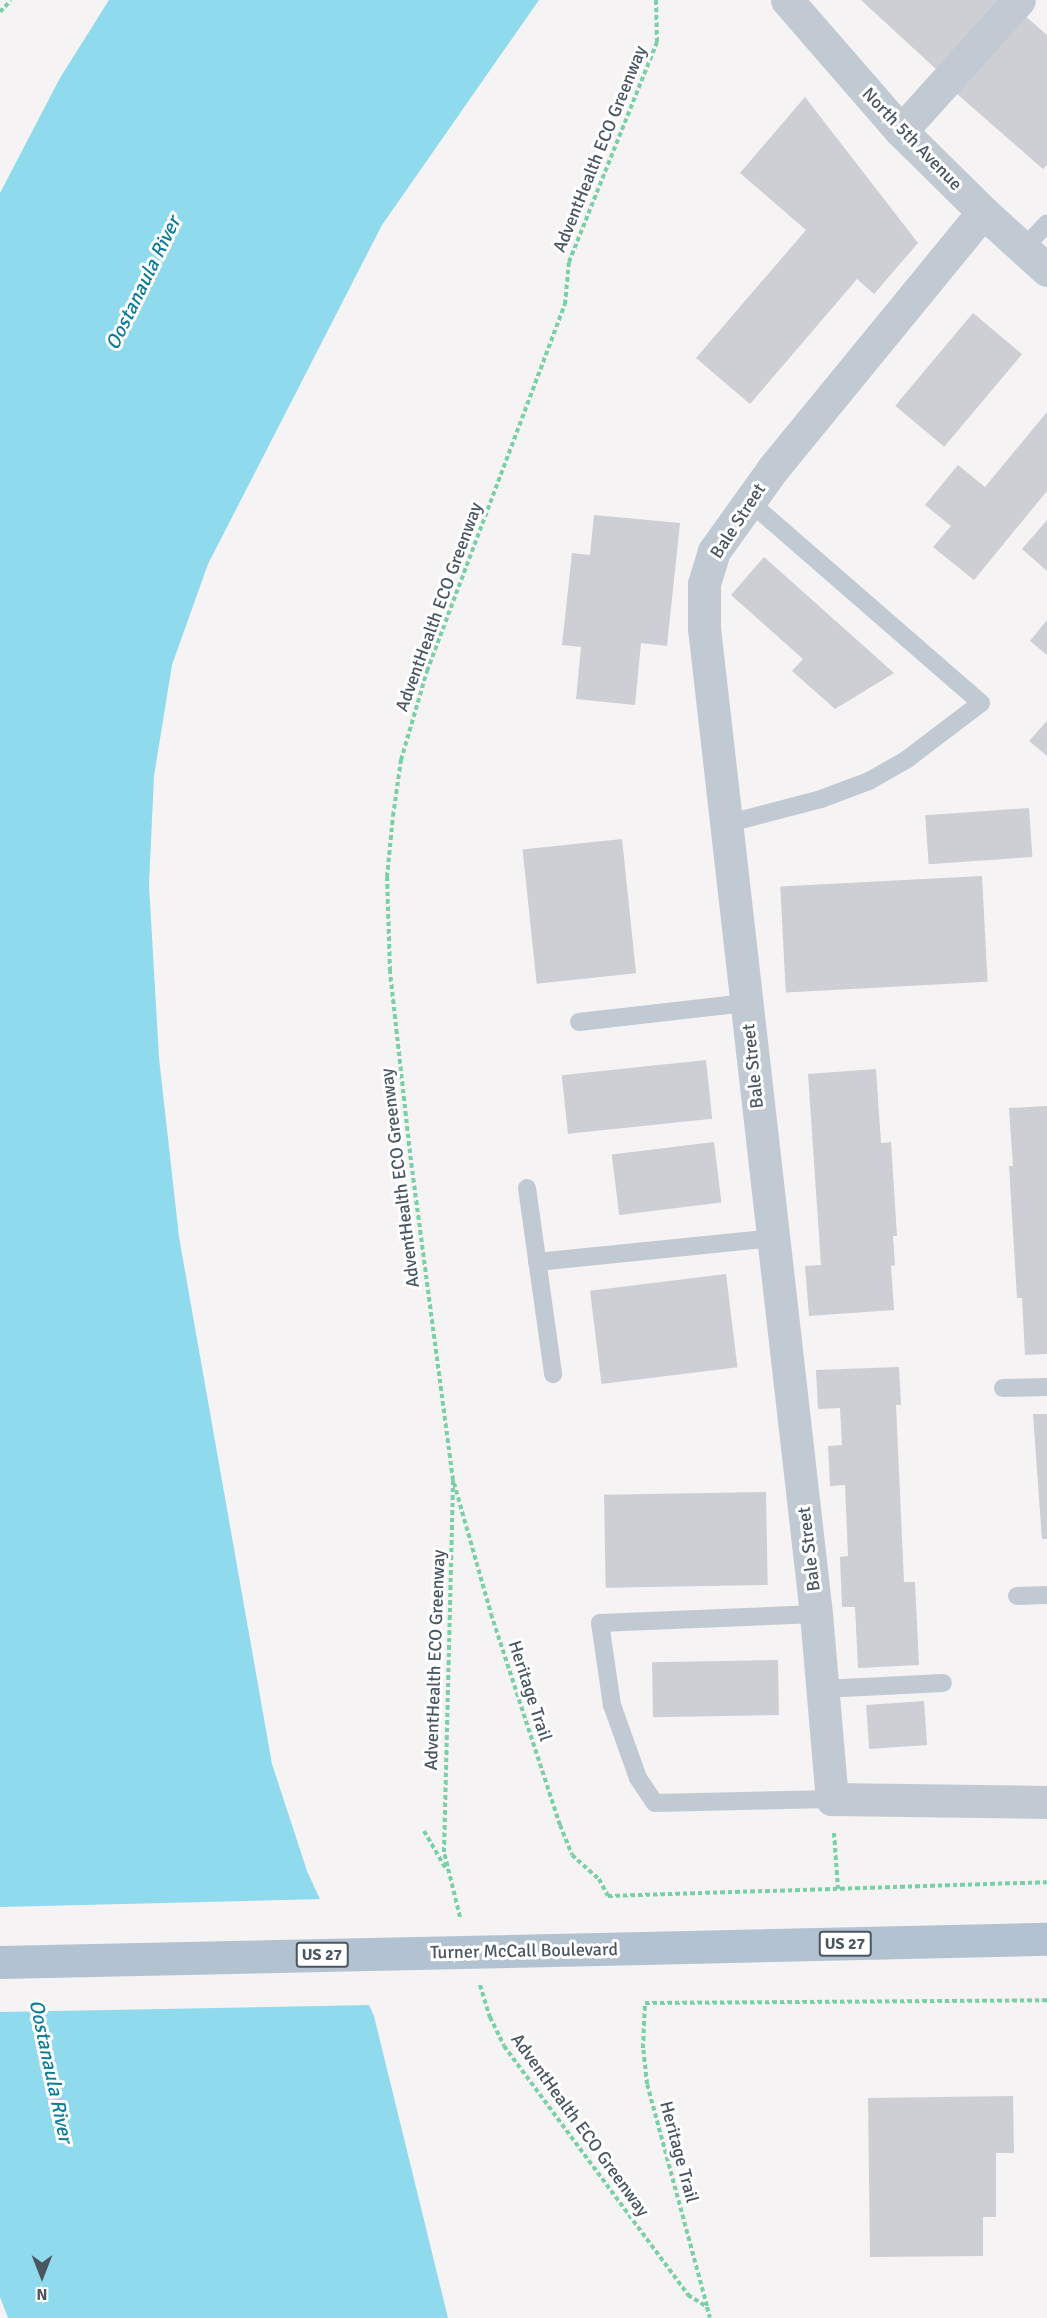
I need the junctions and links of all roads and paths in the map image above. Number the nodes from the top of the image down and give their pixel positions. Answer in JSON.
{"nodes":[{"id":1,"x":10,"y":0,"type":"edge"},
{"id":2,"x":656,"y":0,"type":"edge"},
{"id":3,"x":787,"y":0,"type":"edge"},
{"id":4,"x":1019,"y":0,"type":"edge"},
{"id":5,"x":0,"y":12,"type":"edge"},
{"id":6,"x":901,"y":131,"type":"junction"},
{"id":7,"x":983,"y":212,"type":"junction"},
{"id":8,"x":1047,"y":223,"type":"edge"},
{"id":9,"x":1035,"y":260,"type":"edge"},
{"id":10,"x":750,"y":502,"type":"junction"},
{"id":11,"x":726,"y":824,"type":"junction"},
{"id":12,"x":746,"y":1003,"type":"junction"},
{"id":13,"x":579,"y":1022,"type":"dead end"},
{"id":14,"x":527,"y":1188,"type":"dead end"},
{"id":15,"x":772,"y":1238,"type":"junction"},
{"id":16,"x":537,"y":1262,"type":"junction"},
{"id":17,"x":553,"y":1374,"type":"dead end"},
{"id":18,"x":1047,"y":1387,"type":"edge"},
{"id":19,"x":1003,"y":1388,"type":"dead end"},
{"id":20,"x":453,"y":1480,"type":"junction"},
{"id":21,"x":1047,"y":1595,"type":"edge"},
{"id":22,"x":1017,"y":1596,"type":"dead end"},
{"id":23,"x":816,"y":1614,"type":"junction"},
{"id":24,"x":943,"y":1683,"type":"dead end"},
{"id":25,"x":823,"y":1689,"type":"junction"},
{"id":26,"x":832,"y":1799,"type":"junction"},
{"id":27,"x":1047,"y":1802,"type":"edge"},
{"id":28,"x":424,"y":1831,"type":"dead end"},
{"id":29,"x":448,"y":1871,"type":"junction"},
{"id":30,"x":1047,"y":1882,"type":"edge"},
{"id":31,"x":838,"y":1889,"type":"junction"},
{"id":32,"x":461,"y":1922,"type":"dead end"},
{"id":33,"x":1047,"y":1939,"type":"edge"},
{"id":34,"x":0,"y":1962,"type":"edge"},
{"id":35,"x":477,"y":1975,"type":"dead end"},
{"id":36,"x":1047,"y":2000,"type":"edge"},
{"id":37,"x":707,"y":2307,"type":"junction"},
{"id":38,"x":710,"y":2318,"type":"edge"}],
"edges":[{"from":1,"to":5,"type":"path"},
{"from":2,"to":20,"type":"path","name":"AdventHealth ECO Greenway"},
{"from":3,"to":6,"type":"street","name":"North 5th Avenue"},
{"from":4,"to":6,"type":"street"},
{"from":6,"to":7,"type":"street","name":"North 5th Avenue"},
{"from":7,"to":9,"type":"street","name":"North 5th Avenue"},
{"from":7,"to":10,"type":"street","name":"Bale Street"},
{"from":8,"to":9,"type":"lane"},
{"from":10,"to":11,"type":"street","name":"Bale Street"},
{"from":10,"to":11,"type":"lane"},
{"from":11,"to":12,"type":"street","name":"Bale Street"},
{"from":12,"to":13,"type":"lane"},
{"from":12,"to":15,"type":"street","name":"Bale Street"},
{"from":14,"to":16,"type":"lane"},
{"from":15,"to":16,"type":"lane"},
{"from":15,"to":23,"type":"street","name":"Bale Street"},
{"from":16,"to":17,"type":"lane"},
{"from":18,"to":19,"type":"lane"},
{"from":20,"to":29,"type":"path","name":"AdventHealth ECO Greenway"},
{"from":20,"to":31,"type":"path","name":"Heritage Trail"},
{"from":21,"to":22,"type":"lane"},
{"from":23,"to":25,"type":"street","name":"Bale Street"},
{"from":23,"to":26,"type":"lane"},
{"from":24,"to":25,"type":"lane"},
{"from":25,"to":26,"type":"street","name":"Bale Street"},
{"from":26,"to":27,"type":"street"},
{"from":26,"to":31,"type":"path"},
{"from":28,"to":29,"type":"path"},
{"from":29,"to":32,"type":"path","name":"AdventHealth ECO Greenway"},
{"from":30,"to":31,"type":"path"},
{"from":33,"to":34,"type":"main road","name":"Turner McCall Boulevard","number":"US 27","bridge":true},
{"from":35,"to":37,"type":"path","name":"AdventHealth ECO Greenway"},
{"from":36,"to":37,"type":"path","name":"Heritage Trail"},
{"from":37,"to":38,"type":"path"}]}
